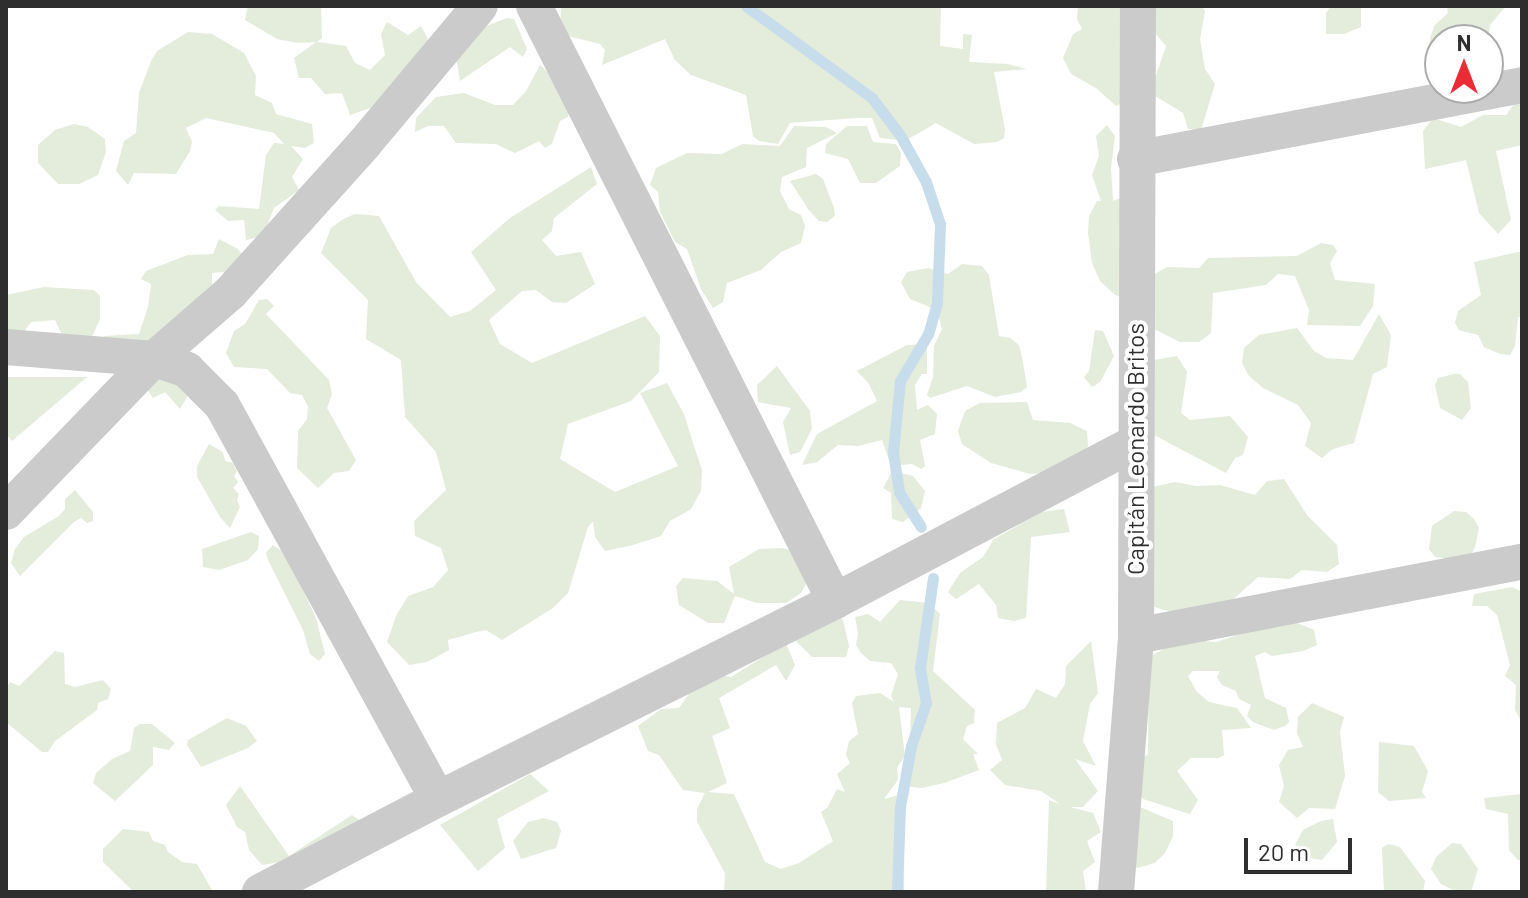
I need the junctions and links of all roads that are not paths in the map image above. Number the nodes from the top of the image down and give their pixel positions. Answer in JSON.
{"nodes":[{"id":1,"x":480,"y":6,"type":"edge"},
{"id":2,"x":534,"y":6,"type":"edge"},
{"id":3,"x":1138,"y":6,"type":"edge"},
{"id":4,"x":1522,"y":85,"type":"edge"},
{"id":5,"x":1135,"y":159,"type":"junction"},
{"id":6,"x":6,"y":347,"type":"edge"},
{"id":7,"x":154,"y":359,"type":"junction"},
{"id":8,"x":1133,"y":444,"type":"junction"},
{"id":9,"x":6,"y":512,"type":"edge"},
{"id":10,"x":1522,"y":562,"type":"edge"},
{"id":11,"x":835,"y":601,"type":"junction"},
{"id":12,"x":1136,"y":636,"type":"junction"},
{"id":13,"x":438,"y":799,"type":"junction"},
{"id":14,"x":260,"y":892,"type":"edge"},
{"id":15,"x":1116,"y":892,"type":"edge"}],
"edges":[{"from":1,"to":7,"type":"street"},
{"from":2,"to":11,"type":"street"},
{"from":3,"to":5,"type":"street","name":"Capitán Leonardo Britos"},
{"from":4,"to":5,"type":"street"},
{"from":5,"to":8,"type":"street","name":"Capitán Leonardo Britos"},
{"from":6,"to":7,"type":"street"},
{"from":7,"to":9,"type":"street"},
{"from":7,"to":13,"type":"street"},
{"from":8,"to":11,"type":"street"},
{"from":8,"to":12,"type":"street","name":"Capitán Leonardo Britos"},
{"from":10,"to":12,"type":"street"},
{"from":11,"to":13,"type":"street"},
{"from":12,"to":15,"type":"street","name":"Capitán Leonardo Britos"},
{"from":13,"to":14,"type":"street"}]}
